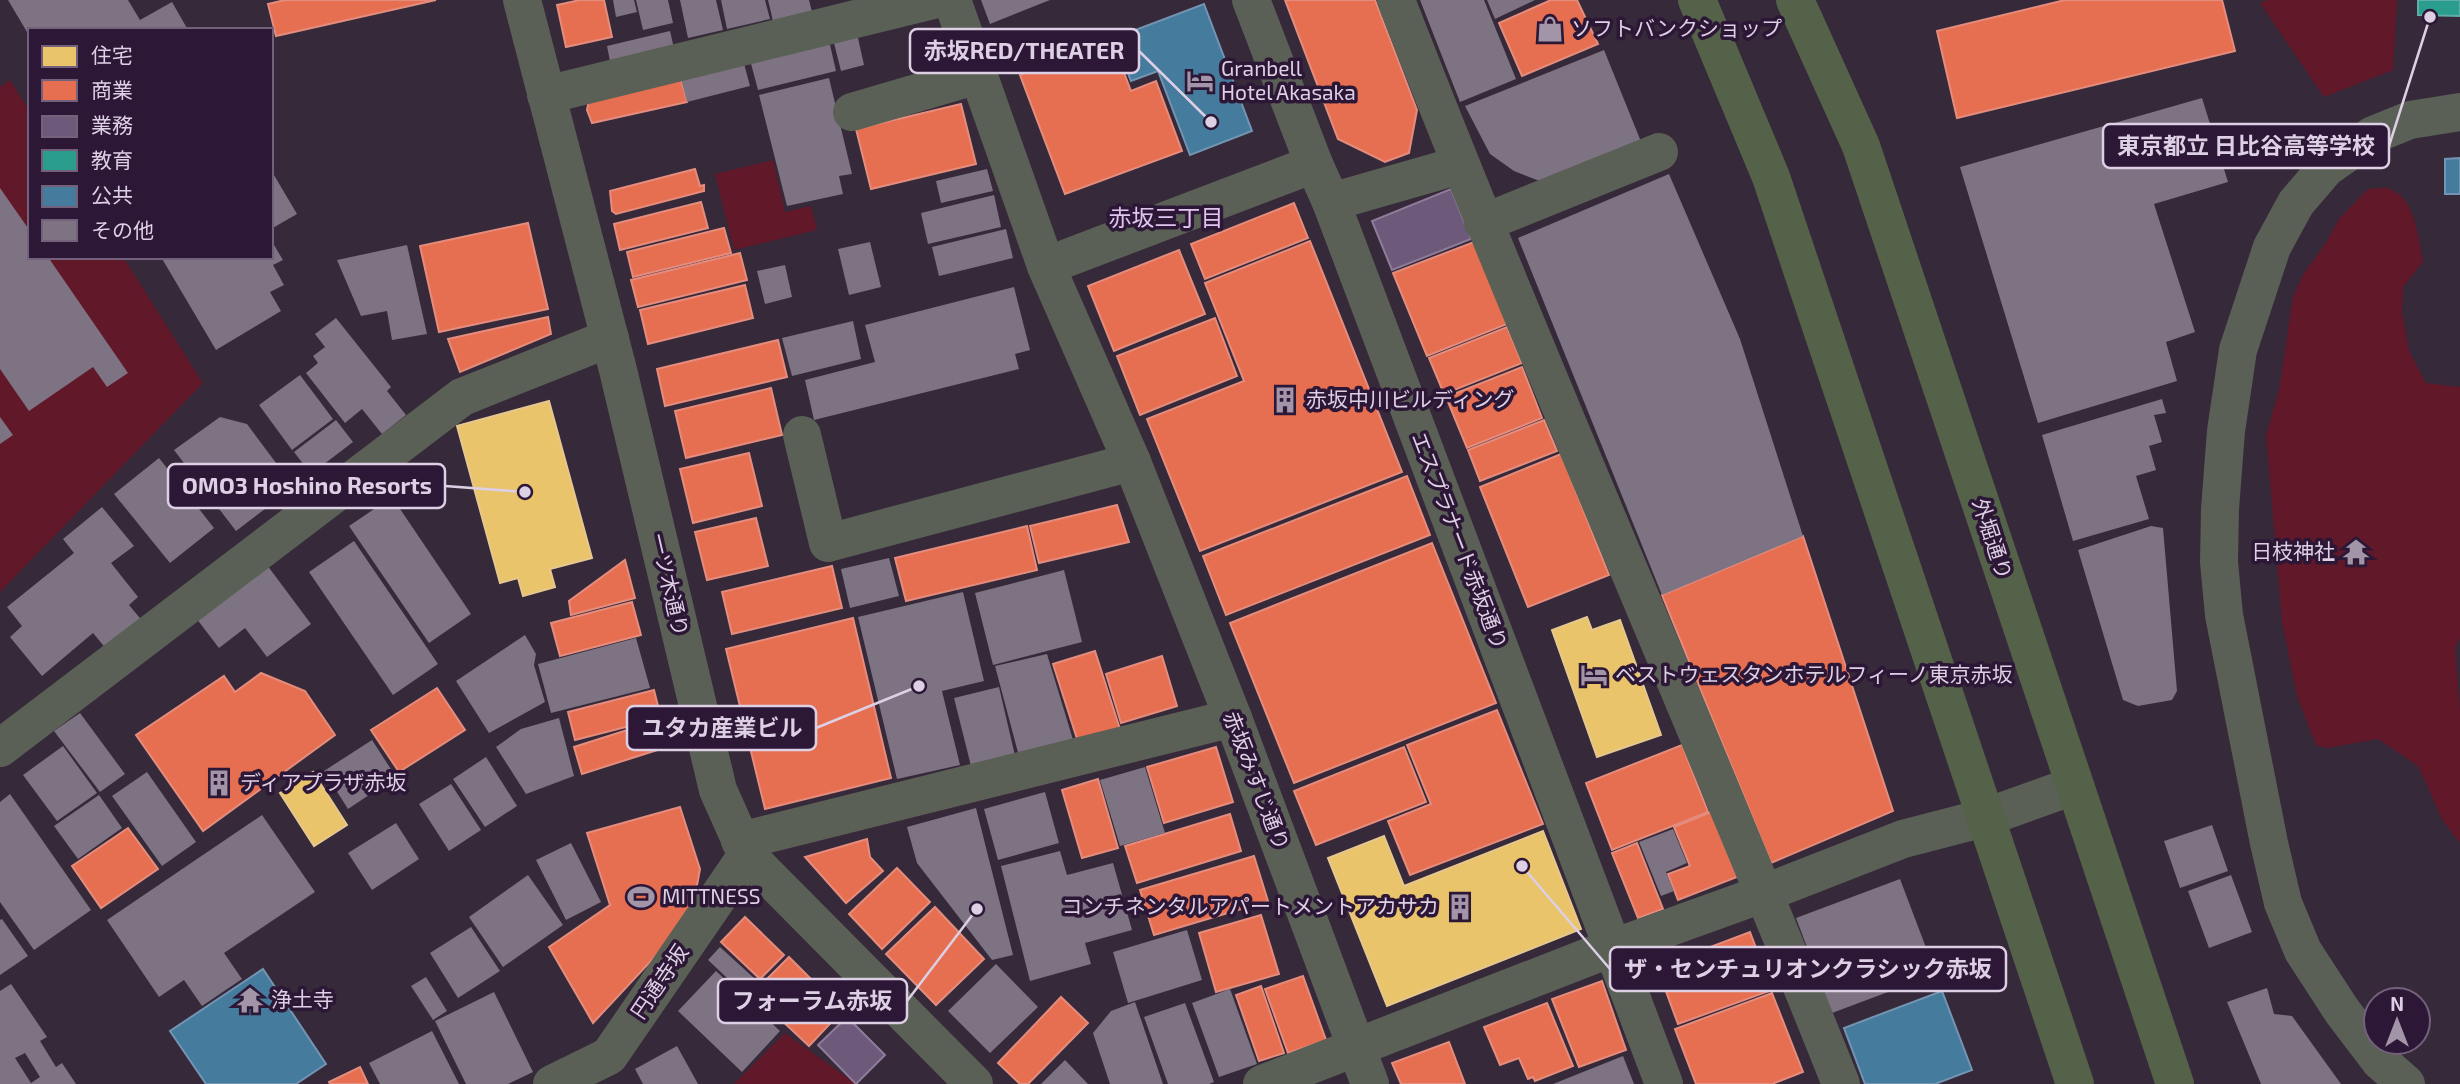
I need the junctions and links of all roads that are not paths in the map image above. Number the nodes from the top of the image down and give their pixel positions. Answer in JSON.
{"nodes":[{"id":1,"x":522,"y":0,"type":"edge"},
{"id":2,"x":933,"y":0,"type":"edge"},
{"id":3,"x":952,"y":0,"type":"edge"},
{"id":4,"x":1251,"y":0,"type":"edge"},
{"id":5,"x":1396,"y":0,"type":"edge"},
{"id":6,"x":1697,"y":0,"type":"edge"},
{"id":7,"x":1795,"y":0,"type":"edge"},
{"id":8,"x":978,"y":75,"type":"junction"},
{"id":9,"x":546,"y":95,"type":"junction"},
{"id":10,"x":2460,"y":112,"type":"edge"},
{"id":11,"x":852,"y":113,"type":"dead end"},
{"id":12,"x":1659,"y":152,"type":"dead end"},
{"id":13,"x":1314,"y":164,"type":"junction"},
{"id":14,"x":1460,"y":165,"type":"junction"},
{"id":15,"x":1331,"y":202,"type":"junction"},
{"id":16,"x":1483,"y":223,"type":"junction"},
{"id":17,"x":1046,"y":266,"type":"junction"},
{"id":18,"x":610,"y":338,"type":"junction"},
{"id":19,"x":802,"y":435,"type":"dead end"},
{"id":20,"x":1136,"y":471,"type":"junction"},
{"id":21,"x":1233,"y":718,"type":"junction"},
{"id":22,"x":0,"y":748,"type":"edge"},
{"id":23,"x":2073,"y":786,"type":"junction"},
{"id":24,"x":1984,"y":818,"type":"junction"},
{"id":25,"x":743,"y":848,"type":"junction"},
{"id":26,"x":1765,"y":893,"type":"junction"},
{"id":27,"x":1613,"y":947,"type":"junction"},
{"id":28,"x":1356,"y":1048,"type":"junction"},
{"id":29,"x":552,"y":1084,"type":"edge"},
{"id":30,"x":974,"y":1084,"type":"edge"},
{"id":31,"x":1262,"y":1084,"type":"edge"},
{"id":32,"x":1370,"y":1084,"type":"edge"},
{"id":33,"x":1664,"y":1084,"type":"edge"},
{"id":34,"x":1841,"y":1084,"type":"edge"},
{"id":35,"x":2075,"y":1084,"type":"edge"},
{"id":36,"x":2175,"y":1084,"type":"edge"},
{"id":37,"x":2406,"y":1084,"type":"edge"}],
"edges":[{"from":1,"to":9,"type":"street","name":"一ツ木通り"},
{"from":2,"to":9,"type":"street"},
{"from":3,"to":8,"type":"street","name":"赤坂みすじ通り"},
{"from":4,"to":13,"type":"street","name":"エスプラナード赤坂通り"},
{"from":5,"to":14,"type":"street"},
{"from":6,"to":24,"type":"main road"},
{"from":7,"to":23,"type":"main road","name":"外堀通り"},
{"from":8,"to":11,"type":"street"},
{"from":8,"to":17,"type":"street","name":"赤坂みすじ通り"},
{"from":9,"to":18,"type":"street","name":"一ツ木通り"},
{"from":10,"to":37,"type":"street"},
{"from":12,"to":16,"type":"street"},
{"from":13,"to":15,"type":"street","name":"エスプラナード赤坂通り"},
{"from":13,"to":17,"type":"street"},
{"from":14,"to":15,"type":"street"},
{"from":14,"to":16,"type":"street"},
{"from":15,"to":27,"type":"street","name":"エスプラナード赤坂通り"},
{"from":16,"to":26,"type":"street"},
{"from":17,"to":20,"type":"street","name":"赤坂みすじ通り"},
{"from":18,"to":22,"type":"street"},
{"from":18,"to":25,"type":"street","name":"一ツ木通り"},
{"from":19,"to":20,"type":"street"},
{"from":20,"to":21,"type":"street","name":"赤坂みすじ通り"},
{"from":21,"to":25,"type":"street"},
{"from":21,"to":28,"type":"street","name":"赤坂みすじ通り"},
{"from":23,"to":24,"type":"street"},
{"from":23,"to":36,"type":"main road","name":"外堀通り"},
{"from":24,"to":26,"type":"street"},
{"from":24,"to":35,"type":"main road"},
{"from":25,"to":29,"type":"street","name":"円通寺坂"},
{"from":25,"to":30,"type":"street","name":"一ツ木通り"},
{"from":26,"to":27,"type":"street"},
{"from":26,"to":34,"type":"street"},
{"from":27,"to":28,"type":"street"},
{"from":27,"to":33,"type":"street","name":"エスプラナード赤坂通り"},
{"from":28,"to":31,"type":"street"},
{"from":28,"to":32,"type":"street","name":"赤坂みすじ通り"}]}
